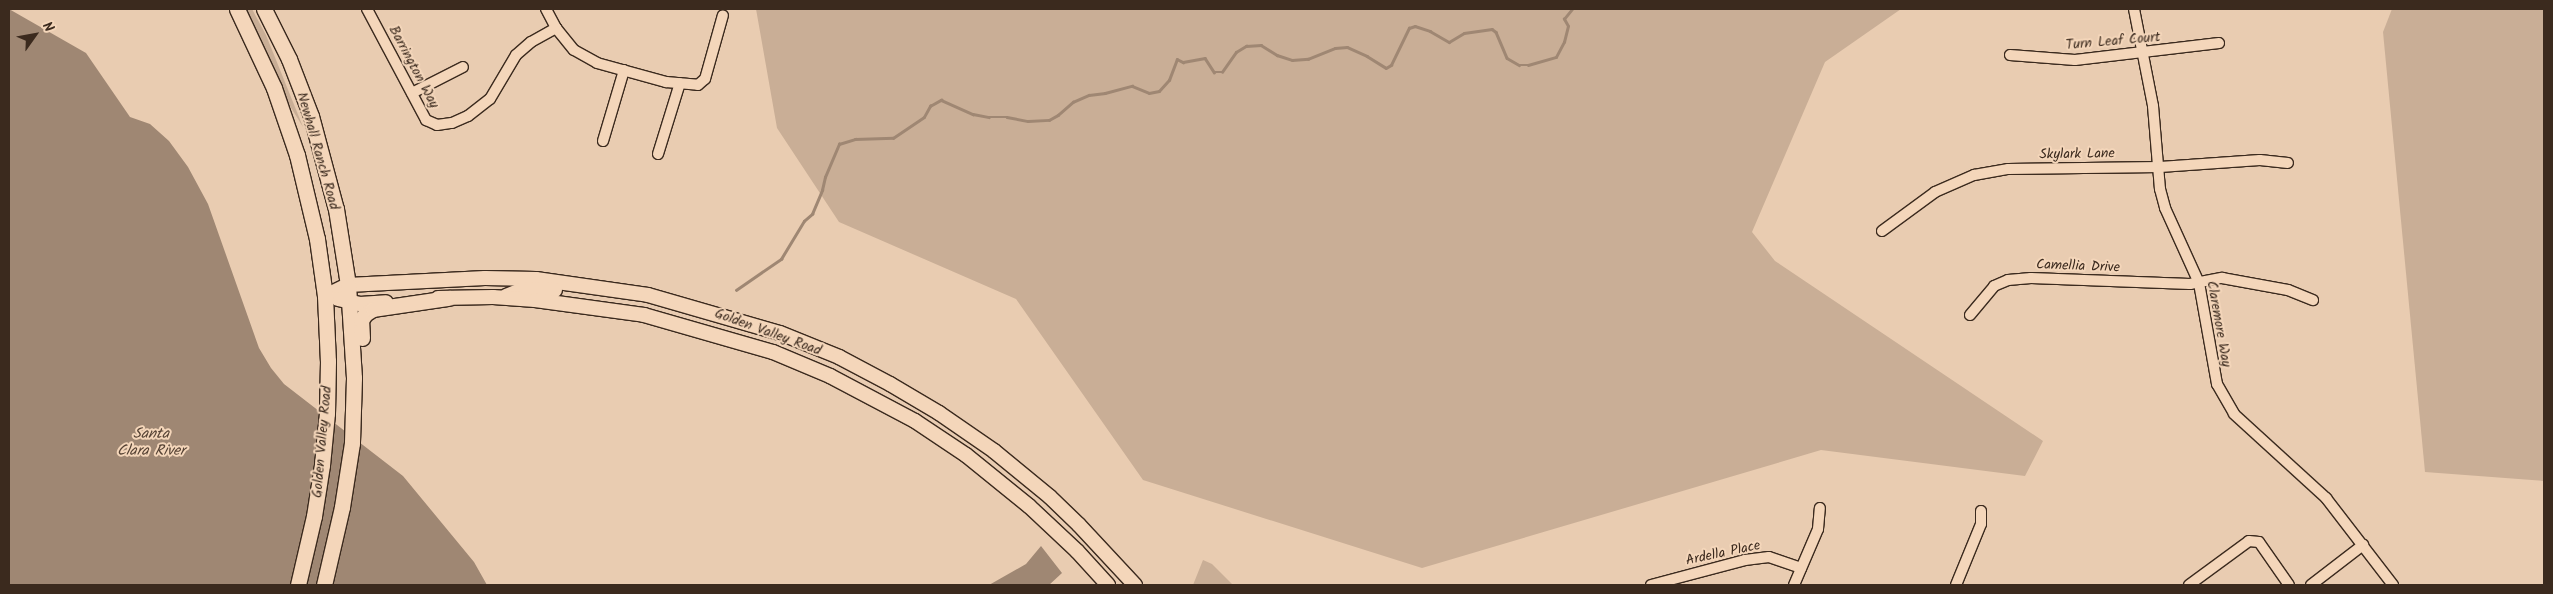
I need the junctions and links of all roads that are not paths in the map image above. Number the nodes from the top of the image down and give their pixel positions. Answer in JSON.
{"nodes":[{"id":1,"x":237,"y":9,"type":"edge"},
{"id":2,"x":264,"y":9,"type":"edge"},
{"id":3,"x":367,"y":9,"type":"edge"},
{"id":4,"x":546,"y":9,"type":"edge"},
{"id":5,"x":2134,"y":9,"type":"edge"},
{"id":6,"x":723,"y":15,"type":"dead end"},
{"id":7,"x":556,"y":28,"type":"junction"},
{"id":8,"x":2219,"y":43,"type":"dead end"},
{"id":9,"x":2143,"y":53,"type":"junction"},
{"id":10,"x":2010,"y":56,"type":"dead end"},
{"id":11,"x":463,"y":67,"type":"dead end"},
{"id":12,"x":624,"y":70,"type":"junction"},
{"id":13,"x":680,"y":83,"type":"junction"},
{"id":14,"x":412,"y":93,"type":"junction"},
{"id":15,"x":603,"y":141,"type":"dead end"},
{"id":16,"x":658,"y":154,"type":"dead end"},
{"id":17,"x":2288,"y":163,"type":"dead end"},
{"id":18,"x":2160,"y":167,"type":"junction"},
{"id":19,"x":1882,"y":231,"type":"dead end"},
{"id":20,"x":570,"y":283,"type":"junction"},
{"id":21,"x":2199,"y":283,"type":"junction"},
{"id":22,"x":348,"y":285,"type":"junction"},
{"id":23,"x":325,"y":296,"type":"junction"},
{"id":24,"x":503,"y":297,"type":"junction"},
{"id":25,"x":448,"y":298,"type":"junction"},
{"id":26,"x":2313,"y":300,"type":"dead end"},
{"id":27,"x":350,"y":301,"type":"junction"},
{"id":28,"x":1970,"y":315,"type":"dead end"},
{"id":29,"x":354,"y":378,"type":"junction"},
{"id":30,"x":1820,"y":508,"type":"dead end"},
{"id":31,"x":1982,"y":511,"type":"dead end"},
{"id":32,"x":2363,"y":545,"type":"junction"},
{"id":33,"x":1802,"y":568,"type":"junction"},
{"id":34,"x":298,"y":585,"type":"edge"},
{"id":35,"x":324,"y":585,"type":"edge"},
{"id":36,"x":1108,"y":585,"type":"edge"},
{"id":37,"x":1135,"y":585,"type":"edge"},
{"id":38,"x":1651,"y":585,"type":"edge"},
{"id":39,"x":1794,"y":585,"type":"edge"},
{"id":40,"x":1956,"y":585,"type":"edge"},
{"id":41,"x":2189,"y":585,"type":"edge"},
{"id":42,"x":2289,"y":585,"type":"edge"},
{"id":43,"x":2311,"y":585,"type":"edge"},
{"id":44,"x":2393,"y":585,"type":"edge"}],
"edges":[{"from":1,"to":23,"type":"main road","name":"Newhall Ranch Road"},
{"from":2,"to":22,"type":"main road","name":"Newhall Ranch Road"},
{"from":3,"to":14,"type":"street","name":"Barrington Way"},
{"from":4,"to":7,"type":"street"},
{"from":5,"to":9,"type":"street","name":"Claremore Way"},
{"from":6,"to":13,"type":"street"},
{"from":7,"to":12,"type":"street"},
{"from":7,"to":14,"type":"street","name":"Barrington Way"},
{"from":8,"to":9,"type":"street","name":"Turn Leaf Court"},
{"from":9,"to":10,"type":"street","name":"Turn Leaf Court"},
{"from":9,"to":18,"type":"street","name":"Claremore Way"},
{"from":11,"to":14,"type":"street"},
{"from":12,"to":13,"type":"street"},
{"from":12,"to":15,"type":"street"},
{"from":13,"to":16,"type":"street"},
{"from":17,"to":18,"type":"street","name":"Skylark Lane"},
{"from":18,"to":19,"type":"street","name":"Skylark Lane"},
{"from":18,"to":21,"type":"street","name":"Claremore Way"},
{"from":20,"to":22,"type":"main road","name":"Golden Valley Road"},
{"from":20,"to":24,"type":"main road"},
{"from":20,"to":37,"type":"main road","name":"Golden Valley Road"},
{"from":21,"to":26,"type":"street","name":"Camellia Drive"},
{"from":21,"to":28,"type":"street","name":"Camellia Drive"},
{"from":21,"to":32,"type":"street","name":"Claremore Way"},
{"from":22,"to":23,"type":"main road","name":"Golden Valley Road"},
{"from":22,"to":27,"type":"main road","name":"Newhall Ranch Road"},
{"from":23,"to":27,"type":"main road","name":"Golden Valley Road"},
{"from":23,"to":34,"type":"main road","name":"Golden Valley Road"},
{"from":24,"to":25,"type":"main road","name":"Golden Valley Road"},
{"from":24,"to":36,"type":"main road","name":"Golden Valley Road"},
{"from":25,"to":27,"type":"main road","name":"Golden Valley Road"},
{"from":25,"to":29,"type":"main road"},
{"from":27,"to":29,"type":"main road","name":"Golden Valley Road"},
{"from":29,"to":35,"type":"main road","name":"Golden Valley Road"},
{"from":30,"to":33,"type":"street"},
{"from":31,"to":40,"type":"street"},
{"from":32,"to":43,"type":"street"},
{"from":32,"to":44,"type":"street","name":"Claremore Way"},
{"from":33,"to":38,"type":"street","name":"Ardella Place"},
{"from":33,"to":39,"type":"street"},
{"from":41,"to":42,"type":"street"}]}
